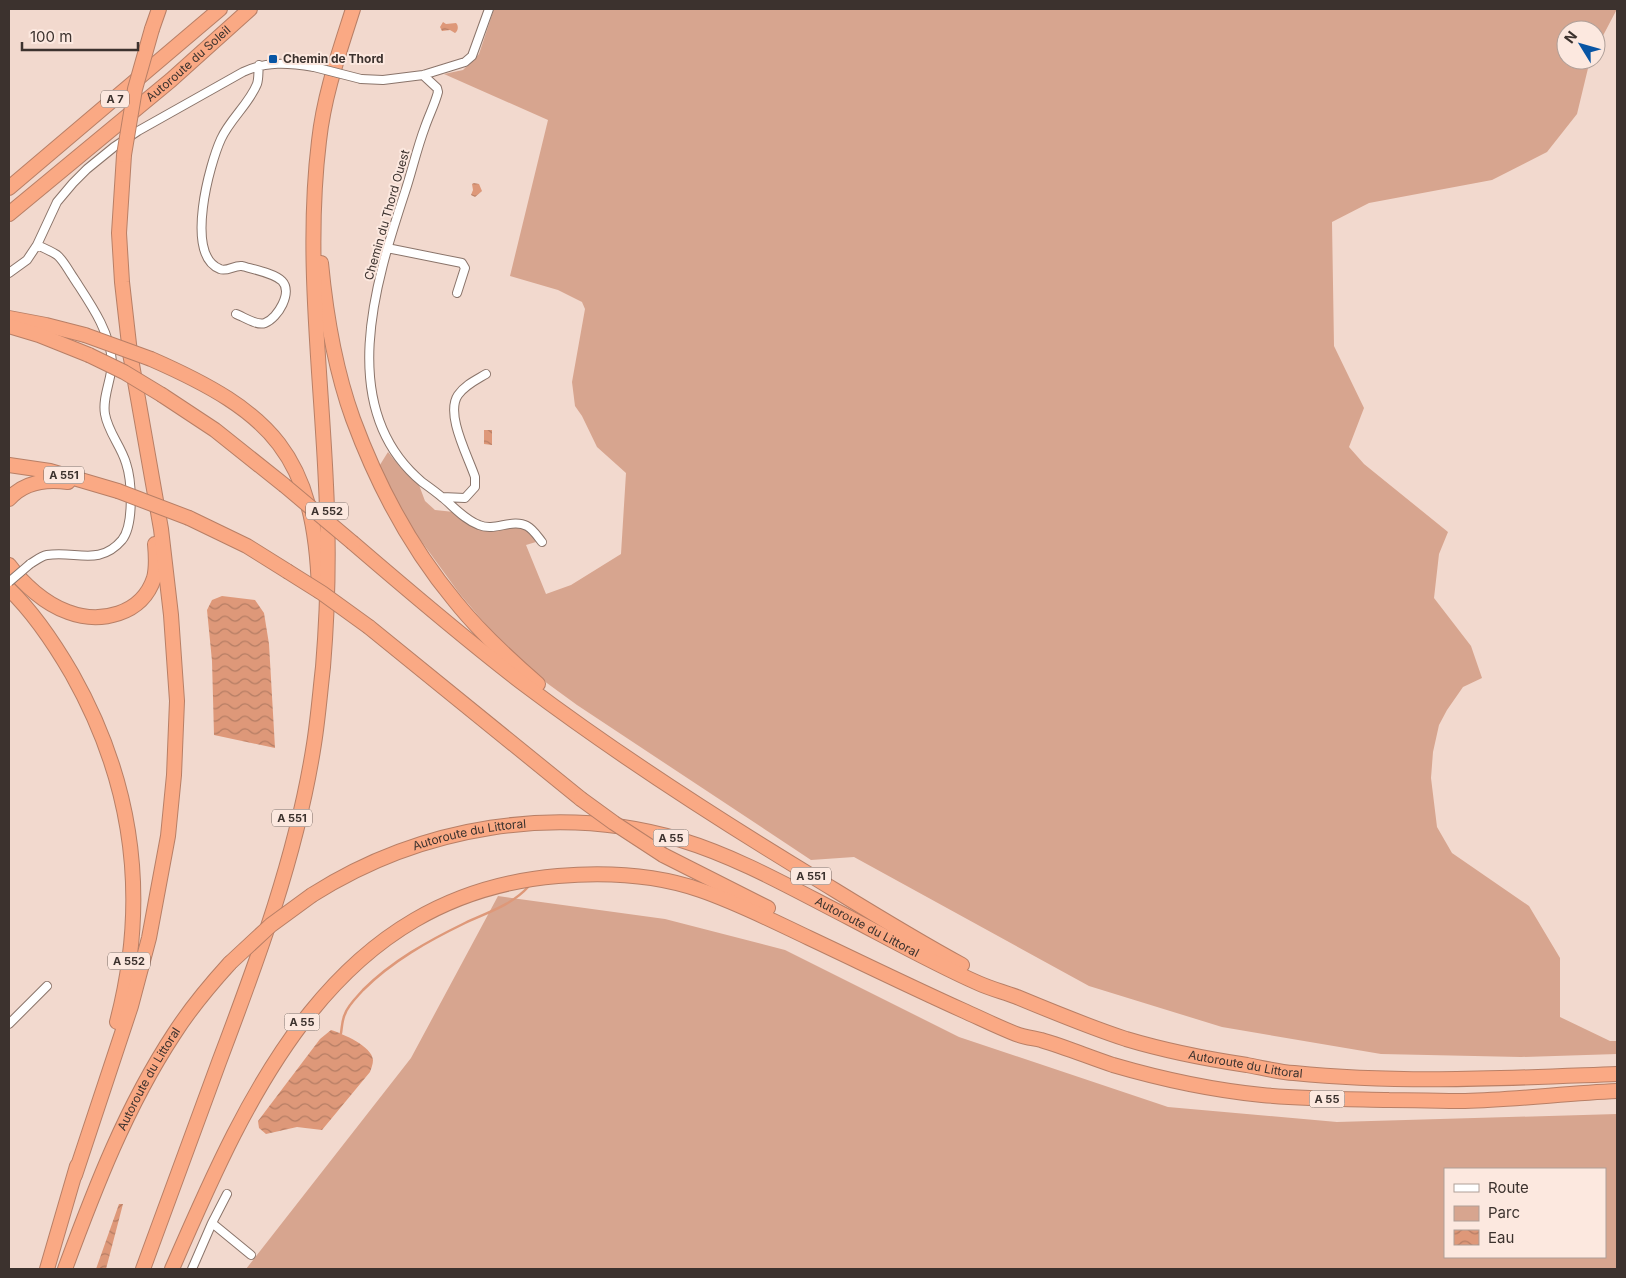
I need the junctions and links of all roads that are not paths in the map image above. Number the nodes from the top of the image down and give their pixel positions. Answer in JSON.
{"nodes":[{"id":1,"x":159,"y":9,"type":"edge"},
{"id":2,"x":220,"y":9,"type":"edge"},
{"id":3,"x":250,"y":9,"type":"edge"},
{"id":4,"x":352,"y":9,"type":"edge"},
{"id":5,"x":489,"y":9,"type":"edge"},
{"id":6,"x":259,"y":65,"type":"junction"},
{"id":7,"x":423,"y":75,"type":"junction"},
{"id":8,"x":319,"y":142,"type":"junction"},
{"id":9,"x":9,"y":188,"type":"edge"},
{"id":10,"x":9,"y":214,"type":"edge"},
{"id":11,"x":37,"y":245,"type":"junction"},
{"id":12,"x":387,"y":248,"type":"junction"},
{"id":13,"x":9,"y":273,"type":"edge"},
{"id":14,"x":457,"y":293,"type":"dead end"},
{"id":15,"x":236,"y":314,"type":"dead end"},
{"id":16,"x":9,"y":318,"type":"edge"},
{"id":17,"x":9,"y":326,"type":"edge"},
{"id":18,"x":486,"y":374,"type":"dead end"},
{"id":19,"x":142,"y":429,"type":"junction"},
{"id":20,"x":9,"y":465,"type":"edge"},
{"id":21,"x":115,"y":490,"type":"junction"},
{"id":22,"x":442,"y":497,"type":"junction"},
{"id":23,"x":9,"y":499,"type":"edge"},
{"id":24,"x":542,"y":542,"type":"dead end"},
{"id":25,"x":9,"y":565,"type":"edge"},
{"id":26,"x":9,"y":582,"type":"edge"},
{"id":27,"x":9,"y":589,"type":"edge"},
{"id":28,"x":616,"y":751,"type":"junction"},
{"id":29,"x":47,"y":986,"type":"dead end"},
{"id":30,"x":1009,"y":994,"type":"junction"},
{"id":31,"x":240,"y":1008,"type":"junction"},
{"id":32,"x":9,"y":1024,"type":"edge"},
{"id":33,"x":1044,"y":1041,"type":"junction"},
{"id":34,"x":1617,"y":1074,"type":"edge"},
{"id":35,"x":1617,"y":1091,"type":"edge"},
{"id":36,"x":75,"y":1174,"type":"junction"},
{"id":37,"x":227,"y":1194,"type":"dead end"},
{"id":38,"x":212,"y":1223,"type":"junction"},
{"id":39,"x":251,"y":1255,"type":"dead end"},
{"id":40,"x":47,"y":1269,"type":"edge"},
{"id":41,"x":65,"y":1269,"type":"edge"},
{"id":42,"x":143,"y":1269,"type":"edge"},
{"id":43,"x":172,"y":1269,"type":"edge"},
{"id":44,"x":192,"y":1269,"type":"edge"}],
"edges":[{"from":1,"to":19,"type":"highway","number":"A 552","bridge":true},
{"from":2,"to":9,"type":"highway","name":"Autoroute du Soleil","number":"A 7"},
{"from":3,"to":10,"type":"highway","name":"Autoroute du Soleil","number":"A 7"},
{"from":4,"to":8,"type":"highway","number":"A 552"},
{"from":5,"to":7,"type":"street"},
{"from":6,"to":7,"type":"street","bridge":true},
{"from":6,"to":11,"type":"street"},
{"from":6,"to":15,"type":"street"},
{"from":7,"to":12,"type":"street","name":"Chemin du Thord Ouest"},
{"from":8,"to":28,"type":"highway","number":"A 552"},
{"from":8,"to":31,"type":"highway","number":"A 552"},
{"from":11,"to":13,"type":"street"},
{"from":11,"to":26,"type":"street","bridge":true},
{"from":12,"to":14,"type":"street"},
{"from":12,"to":22,"type":"street","name":"Chemin du Thord Ouest"},
{"from":16,"to":31,"type":"highway","number":"A 551","bridge":true},
{"from":17,"to":28,"type":"highway","number":"A 551","bridge":true},
{"from":18,"to":22,"type":"street"},
{"from":19,"to":25,"type":"highway"},
{"from":19,"to":36,"type":"highway","number":"A 552"},
{"from":20,"to":21,"type":"highway","number":"A 551"},
{"from":21,"to":23,"type":"highway","number":"A 551"},
{"from":21,"to":33,"type":"highway","number":"A 551","bridge":true},
{"from":22,"to":24,"type":"street","name":"Chemin du Thord Ouest"},
{"from":27,"to":36,"type":"highway","number":"A 552"},
{"from":28,"to":30,"type":"highway","number":"A 551"},
{"from":29,"to":32,"type":"street"},
{"from":30,"to":34,"type":"highway","name":"Autoroute du Littoral","number":"A 55"},
{"from":30,"to":41,"type":"highway","name":"Autoroute du Littoral","number":"A 55","bridge":true},
{"from":31,"to":42,"type":"highway","number":"A 552"},
{"from":33,"to":35,"type":"highway","name":"Autoroute du Littoral","number":"A 55"},
{"from":33,"to":43,"type":"highway","name":"Autoroute du Littoral","number":"A 55"},
{"from":36,"to":40,"type":"highway","number":"A 552"},
{"from":37,"to":38,"type":"street"},
{"from":38,"to":39,"type":"street"},
{"from":38,"to":44,"type":"street"}]}
